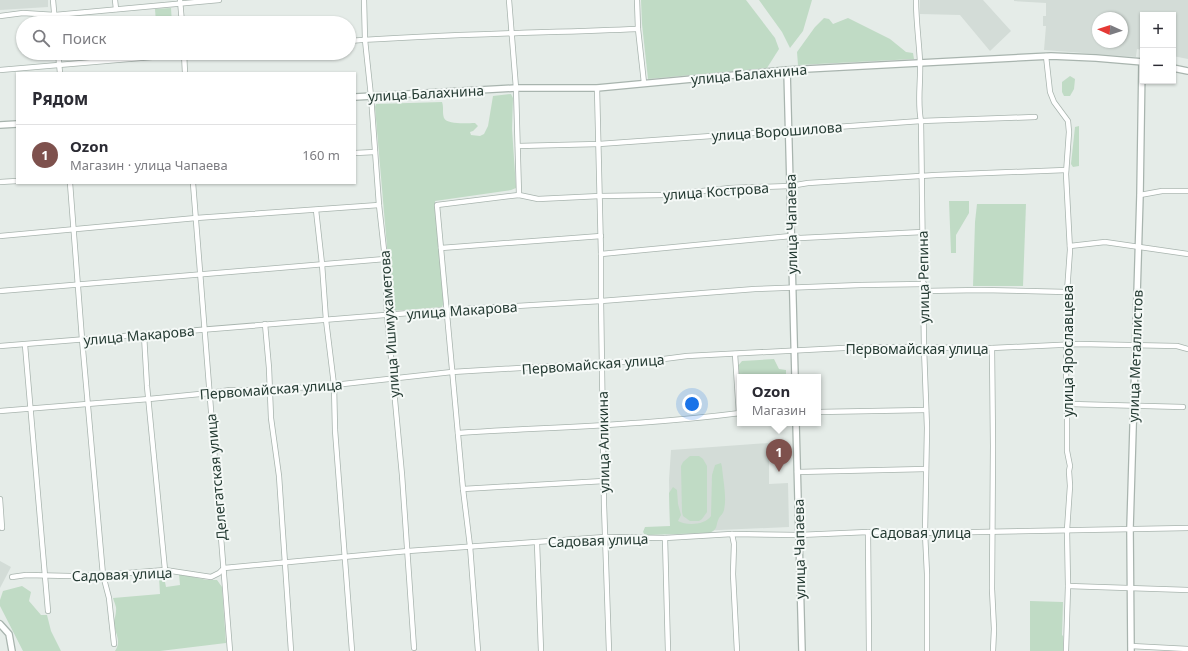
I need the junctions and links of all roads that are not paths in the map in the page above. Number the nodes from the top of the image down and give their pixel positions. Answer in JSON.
{"nodes":[{"id":1,"x":53,"y":0,"type":"edge"},
{"id":2,"x":115,"y":0,"type":"edge"},
{"id":3,"x":219,"y":0,"type":"edge"},
{"id":4,"x":364,"y":0,"type":"edge"},
{"id":5,"x":509,"y":0,"type":"edge"},
{"id":6,"x":637,"y":0,"type":"edge"},
{"id":7,"x":916,"y":0,"type":"edge"},
{"id":8,"x":180,"y":2,"type":"edge"},
{"id":9,"x":116,"y":9,"type":"junction"},
{"id":10,"x":55,"y":15,"type":"junction"},
{"id":11,"x":0,"y":16,"type":"edge"},
{"id":12,"x":181,"y":16,"type":"edge"},
{"id":13,"x":638,"y":29,"type":"junction"},
{"id":14,"x":511,"y":33,"type":"junction"},
{"id":15,"x":364,"y":40,"type":"junction"},
{"id":16,"x":356,"y":41,"type":"edge"},
{"id":17,"x":1046,"y":56,"type":"junction"},
{"id":18,"x":59,"y":60,"type":"edge"},
{"id":19,"x":110,"y":60,"type":"edge"},
{"id":20,"x":184,"y":60,"type":"edge"},
{"id":21,"x":920,"y":62,"type":"junction"},
{"id":22,"x":1140,"y":62,"type":"edge"},
{"id":23,"x":60,"y":64,"type":"junction"},
{"id":24,"x":1176,"y":69,"type":"edge"},
{"id":25,"x":0,"y":70,"type":"edge"},
{"id":26,"x":787,"y":70,"type":"junction"},
{"id":27,"x":60,"y":72,"type":"edge"},
{"id":28,"x":185,"y":72,"type":"edge"},
{"id":29,"x":1188,"y":72,"type":"edge"},
{"id":30,"x":644,"y":83,"type":"junction"},
{"id":31,"x":1142,"y":84,"type":"edge"},
{"id":32,"x":516,"y":88,"type":"junction"},
{"id":33,"x":598,"y":88,"type":"junction"},
{"id":34,"x":371,"y":96,"type":"junction"},
{"id":35,"x":356,"y":97,"type":"edge"},
{"id":36,"x":1035,"y":117,"type":"dead end"},
{"id":37,"x":921,"y":121,"type":"junction"},
{"id":38,"x":16,"y":124,"type":"edge"},
{"id":39,"x":0,"y":125,"type":"edge"},
{"id":40,"x":788,"y":131,"type":"junction"},
{"id":41,"x":599,"y":144,"type":"junction"},
{"id":42,"x":518,"y":146,"type":"junction"},
{"id":43,"x":375,"y":152,"type":"junction"},
{"id":44,"x":356,"y":153,"type":"edge"},
{"id":45,"x":1066,"y":170,"type":"junction"},
{"id":46,"x":922,"y":177,"type":"junction"},
{"id":47,"x":16,"y":181,"type":"edge"},
{"id":48,"x":0,"y":182,"type":"edge"},
{"id":49,"x":70,"y":184,"type":"edge"},
{"id":50,"x":193,"y":184,"type":"edge"},
{"id":51,"x":790,"y":186,"type":"junction"},
{"id":52,"x":1188,"y":191,"type":"edge"},
{"id":53,"x":519,"y":195,"type":"junction"},
{"id":54,"x":1140,"y":195,"type":"junction"},
{"id":55,"x":600,"y":196,"type":"junction"},
{"id":56,"x":379,"y":205,"type":"junction"},
{"id":57,"x":316,"y":210,"type":"junction"},
{"id":58,"x":196,"y":218,"type":"junction"},
{"id":59,"x":74,"y":230,"type":"junction"},
{"id":60,"x":923,"y":232,"type":"junction"},
{"id":61,"x":0,"y":236,"type":"edge"},
{"id":62,"x":601,"y":236,"type":"junction"},
{"id":63,"x":791,"y":236,"type":"junction"},
{"id":64,"x":1070,"y":246,"type":"junction"},
{"id":65,"x":1139,"y":246,"type":"junction"},
{"id":66,"x":441,"y":248,"type":"junction"},
{"id":67,"x":602,"y":254,"type":"junction"},
{"id":68,"x":1188,"y":254,"type":"edge"},
{"id":69,"x":385,"y":259,"type":"junction"},
{"id":70,"x":322,"y":264,"type":"junction"},
{"id":71,"x":201,"y":275,"type":"junction"},
{"id":72,"x":78,"y":284,"type":"junction"},
{"id":73,"x":924,"y":284,"type":"junction"},
{"id":74,"x":792,"y":287,"type":"junction"},
{"id":75,"x":0,"y":291,"type":"edge"},
{"id":76,"x":924,"y":291,"type":"junction"},
{"id":77,"x":1066,"y":292,"type":"junction"},
{"id":78,"x":601,"y":301,"type":"junction"},
{"id":79,"x":447,"y":310,"type":"junction"},
{"id":80,"x":387,"y":315,"type":"junction"},
{"id":81,"x":326,"y":320,"type":"junction"},
{"id":82,"x":265,"y":324,"type":"junction"},
{"id":83,"x":204,"y":330,"type":"junction"},
{"id":84,"x":144,"y":335,"type":"junction"},
{"id":85,"x":82,"y":339,"type":"junction"},
{"id":86,"x":25,"y":344,"type":"junction"},
{"id":87,"x":1066,"y":345,"type":"junction"},
{"id":88,"x":0,"y":346,"type":"edge"},
{"id":89,"x":1136,"y":346,"type":"junction"},
{"id":90,"x":924,"y":348,"type":"junction"},
{"id":91,"x":992,"y":348,"type":"junction"},
{"id":92,"x":1188,"y":349,"type":"edge"},
{"id":93,"x":794,"y":352,"type":"junction"},
{"id":94,"x":735,"y":354,"type":"junction"},
{"id":95,"x":602,"y":363,"type":"junction"},
{"id":96,"x":452,"y":372,"type":"junction"},
{"id":97,"x":795,"y":374,"type":"edge"},
{"id":98,"x":737,"y":378,"type":"edge"},
{"id":99,"x":392,"y":379,"type":"junction"},
{"id":100,"x":334,"y":385,"type":"junction"},
{"id":101,"x":270,"y":390,"type":"junction"},
{"id":102,"x":210,"y":393,"type":"junction"},
{"id":103,"x":149,"y":399,"type":"junction"},
{"id":104,"x":88,"y":404,"type":"junction"},
{"id":105,"x":1070,"y":404,"type":"junction"},
{"id":106,"x":1134,"y":406,"type":"junction"},
{"id":107,"x":1183,"y":407,"type":"dead end"},
{"id":108,"x":30,"y":408,"type":"junction"},
{"id":109,"x":926,"y":410,"type":"junction"},
{"id":110,"x":0,"y":411,"type":"edge"},
{"id":111,"x":821,"y":412,"type":"edge"},
{"id":112,"x":737,"y":414,"type":"edge"},
{"id":113,"x":603,"y":424,"type":"junction"},
{"id":114,"x":796,"y":426,"type":"edge"},
{"id":115,"x":458,"y":433,"type":"junction"},
{"id":116,"x":926,"y":468,"type":"junction"},
{"id":117,"x":797,"y":472,"type":"junction"},
{"id":118,"x":604,"y":481,"type":"junction"},
{"id":119,"x":463,"y":489,"type":"junction"},
{"id":120,"x":0,"y":499,"type":"edge"},
{"id":121,"x":2,"y":528,"type":"dead end"},
{"id":122,"x":1130,"y":528,"type":"junction"},
{"id":123,"x":1188,"y":528,"type":"edge"},
{"id":124,"x":1067,"y":530,"type":"junction"},
{"id":125,"x":868,"y":532,"type":"junction"},
{"id":126,"x":992,"y":532,"type":"junction"},
{"id":127,"x":925,"y":533,"type":"junction"},
{"id":128,"x":732,"y":534,"type":"junction"},
{"id":129,"x":799,"y":535,"type":"junction"},
{"id":130,"x":606,"y":537,"type":"junction"},
{"id":131,"x":665,"y":538,"type":"junction"},
{"id":132,"x":537,"y":543,"type":"junction"},
{"id":133,"x":470,"y":546,"type":"junction"},
{"id":134,"x":408,"y":551,"type":"junction"},
{"id":135,"x":346,"y":556,"type":"junction"},
{"id":136,"x":284,"y":562,"type":"junction"},
{"id":137,"x":224,"y":568,"type":"junction"},
{"id":138,"x":165,"y":570,"type":"junction"},
{"id":139,"x":103,"y":575,"type":"junction"},
{"id":140,"x":45,"y":576,"type":"junction"},
{"id":141,"x":12,"y":577,"type":"dead end"},
{"id":142,"x":1068,"y":586,"type":"junction"},
{"id":143,"x":1131,"y":588,"type":"junction"},
{"id":144,"x":1188,"y":590,"type":"edge"},
{"id":145,"x":48,"y":611,"type":"dead end"},
{"id":146,"x":0,"y":624,"type":"edge"},
{"id":147,"x":114,"y":644,"type":"dead end"},
{"id":148,"x":414,"y":648,"type":"dead end"},
{"id":149,"x":1131,"y":649,"type":"edge"},
{"id":150,"x":1188,"y":649,"type":"edge"},
{"id":151,"x":12,"y":651,"type":"edge"},
{"id":152,"x":230,"y":651,"type":"edge"},
{"id":153,"x":291,"y":651,"type":"edge"},
{"id":154,"x":352,"y":651,"type":"edge"},
{"id":155,"x":478,"y":651,"type":"edge"},
{"id":156,"x":541,"y":651,"type":"edge"},
{"id":157,"x":609,"y":651,"type":"edge"},
{"id":158,"x":668,"y":651,"type":"edge"},
{"id":159,"x":737,"y":651,"type":"edge"},
{"id":160,"x":802,"y":651,"type":"edge"},
{"id":161,"x":869,"y":651,"type":"edge"},
{"id":162,"x":927,"y":651,"type":"edge"},
{"id":163,"x":993,"y":651,"type":"edge"},
{"id":164,"x":1066,"y":651,"type":"edge"}],
"edges":[{"from":1,"to":10,"type":"street"},
{"from":2,"to":9,"type":"street"},
{"from":3,"to":8,"type":"street"},
{"from":4,"to":15,"type":"street","name":"улица Ишмухаметова"},
{"from":5,"to":14,"type":"street"},
{"from":6,"to":13,"type":"street"},
{"from":7,"to":21,"type":"street","name":"улица Репина"},
{"from":8,"to":9,"type":"street"},
{"from":8,"to":12,"type":"street"},
{"from":9,"to":10,"type":"street"},
{"from":10,"to":11,"type":"street"},
{"from":13,"to":14,"type":"street"},
{"from":13,"to":30,"type":"street"},
{"from":14,"to":15,"type":"street"},
{"from":14,"to":32,"type":"street"},
{"from":15,"to":16,"type":"street"},
{"from":15,"to":34,"type":"street","name":"улица Ишмухаметова"},
{"from":17,"to":21,"type":"street","name":"улица Балахнина"},
{"from":17,"to":22,"type":"street","name":"улица Балахнина"},
{"from":17,"to":45,"type":"street","name":"улица Ярославцева"},
{"from":18,"to":23,"type":"street"},
{"from":19,"to":23,"type":"street"},
{"from":20,"to":28,"type":"street"},
{"from":21,"to":26,"type":"street","name":"улица Балахнина"},
{"from":21,"to":37,"type":"street","name":"улица Репина"},
{"from":23,"to":25,"type":"street"},
{"from":23,"to":27,"type":"street"},
{"from":24,"to":29,"type":"street"},
{"from":26,"to":30,"type":"street","name":"улица Балахнина"},
{"from":26,"to":40,"type":"street","name":"улица Чапаева"},
{"from":30,"to":33,"type":"street","name":"улица Балахнина"},
{"from":31,"to":54,"type":"street","name":"улица Металлистов"},
{"from":32,"to":33,"type":"street","name":"улица Балахнина"},
{"from":32,"to":34,"type":"street","name":"улица Балахнина"},
{"from":32,"to":42,"type":"street"},
{"from":33,"to":41,"type":"street","name":"улица Аликина"},
{"from":34,"to":35,"type":"street","name":"улица Балахнина"},
{"from":34,"to":43,"type":"street","name":"улица Ишмухаметова"},
{"from":36,"to":37,"type":"street","name":"улица Ворошилова"},
{"from":37,"to":40,"type":"street","name":"улица Ворошилова"},
{"from":37,"to":46,"type":"street","name":"улица Репина"},
{"from":38,"to":39,"type":"street"},
{"from":40,"to":41,"type":"street","name":"улица Ворошилова"},
{"from":40,"to":51,"type":"street","name":"улица Чапаева"},
{"from":41,"to":42,"type":"street","name":"улица Ворошилова"},
{"from":41,"to":55,"type":"street","name":"улица Аликина"},
{"from":42,"to":53,"type":"street"},
{"from":43,"to":44,"type":"street"},
{"from":43,"to":56,"type":"street","name":"улица Ишмухаметова"},
{"from":45,"to":46,"type":"street","name":"улица Кострова"},
{"from":45,"to":64,"type":"street","name":"улица Ярославцева"},
{"from":46,"to":51,"type":"street","name":"улица Кострова"},
{"from":46,"to":60,"type":"street","name":"улица Репина"},
{"from":47,"to":48,"type":"street"},
{"from":49,"to":59,"type":"street"},
{"from":50,"to":58,"type":"street","name":"Делегатская улица"},
{"from":51,"to":55,"type":"street","name":"улица Кострова"},
{"from":51,"to":63,"type":"street","name":"улица Чапаева"},
{"from":52,"to":54,"type":"street"},
{"from":53,"to":55,"type":"street","name":"улица Кострова"},
{"from":53,"to":66,"type":"street","name":"улица Кострова"},
{"from":54,"to":65,"type":"street","name":"улица Металлистов"},
{"from":55,"to":62,"type":"street","name":"улица Аликина"},
{"from":56,"to":57,"type":"street"},
{"from":56,"to":69,"type":"street","name":"улица Ишмухаметова"},
{"from":57,"to":58,"type":"street"},
{"from":57,"to":70,"type":"street"},
{"from":58,"to":59,"type":"street"},
{"from":58,"to":71,"type":"street","name":"Делегатская улица"},
{"from":59,"to":61,"type":"street"},
{"from":59,"to":72,"type":"street"},
{"from":60,"to":63,"type":"street"},
{"from":60,"to":73,"type":"street","name":"улица Репина"},
{"from":62,"to":66,"type":"street"},
{"from":62,"to":67,"type":"street","name":"улица Аликина"},
{"from":63,"to":67,"type":"street"},
{"from":63,"to":74,"type":"street","name":"улица Чапаева"},
{"from":64,"to":65,"type":"street"},
{"from":64,"to":77,"type":"street","name":"улица Ярославцева"},
{"from":65,"to":68,"type":"street"},
{"from":65,"to":89,"type":"street","name":"улица Металлистов"},
{"from":66,"to":79,"type":"street"},
{"from":67,"to":78,"type":"street","name":"улица Аликина"},
{"from":69,"to":70,"type":"street"},
{"from":69,"to":80,"type":"street","name":"улица Ишмухаметова"},
{"from":70,"to":71,"type":"street"},
{"from":70,"to":81,"type":"street"},
{"from":71,"to":72,"type":"street"},
{"from":71,"to":83,"type":"street","name":"Делегатская улица"},
{"from":72,"to":75,"type":"street"},
{"from":72,"to":85,"type":"street"},
{"from":73,"to":74,"type":"street","name":"улица Макарова"},
{"from":73,"to":76,"type":"street","name":"улица Репина"},
{"from":74,"to":78,"type":"street","name":"улица Макарова"},
{"from":74,"to":93,"type":"street","name":"улица Чапаева"},
{"from":76,"to":77,"type":"street"},
{"from":76,"to":90,"type":"street","name":"улица Репина"},
{"from":77,"to":87,"type":"street","name":"улица Ярославцева"},
{"from":78,"to":79,"type":"street","name":"улица Макарова"},
{"from":78,"to":95,"type":"street","name":"улица Аликина"},
{"from":79,"to":80,"type":"street","name":"улица Макарова"},
{"from":79,"to":96,"type":"street"},
{"from":80,"to":81,"type":"street","name":"улица Макарова"},
{"from":80,"to":99,"type":"street","name":"улица Ишмухаметова"},
{"from":81,"to":82,"type":"street","name":"улица Макарова"},
{"from":81,"to":100,"type":"street"},
{"from":82,"to":83,"type":"street","name":"улица Макарова"},
{"from":82,"to":101,"type":"street"},
{"from":83,"to":84,"type":"street","name":"улица Макарова"},
{"from":83,"to":102,"type":"street","name":"Делегатская улица"},
{"from":84,"to":85,"type":"street","name":"улица Макарова"},
{"from":84,"to":103,"type":"street"},
{"from":85,"to":86,"type":"street","name":"улица Макарова"},
{"from":85,"to":104,"type":"street"},
{"from":86,"to":88,"type":"street","name":"улица Макарова"},
{"from":86,"to":108,"type":"street"},
{"from":87,"to":89,"type":"street","name":"Первомайская улица"},
{"from":87,"to":91,"type":"street","name":"Первомайская улица"},
{"from":87,"to":105,"type":"street","name":"улица Ярославцева"},
{"from":89,"to":92,"type":"street","name":"Первомайская улица"},
{"from":89,"to":106,"type":"street","name":"улица Металлистов"},
{"from":90,"to":91,"type":"street","name":"Первомайская улица"},
{"from":90,"to":93,"type":"street","name":"Первомайская улица"},
{"from":90,"to":109,"type":"street","name":"улица Репина"},
{"from":91,"to":126,"type":"street"},
{"from":93,"to":94,"type":"street","name":"Первомайская улица"},
{"from":93,"to":97,"type":"street","name":"улица Чапаева"},
{"from":94,"to":95,"type":"street","name":"Первомайская улица"},
{"from":94,"to":98,"type":"street"},
{"from":95,"to":96,"type":"street","name":"Первомайская улица"},
{"from":95,"to":113,"type":"street","name":"улица Аликина"},
{"from":96,"to":99,"type":"street","name":"Первомайская улица"},
{"from":96,"to":115,"type":"street"},
{"from":99,"to":100,"type":"street","name":"Первомайская улица"},
{"from":99,"to":134,"type":"street","name":"улица Ишмухаметова"},
{"from":100,"to":101,"type":"street","name":"Первомайская улица"},
{"from":100,"to":135,"type":"street"},
{"from":101,"to":102,"type":"street","name":"Первомайская улица"},
{"from":101,"to":136,"type":"street"},
{"from":102,"to":103,"type":"street","name":"Первомайская улица"},
{"from":102,"to":137,"type":"street","name":"Делегатская улица"},
{"from":103,"to":104,"type":"street","name":"Первомайская улица"},
{"from":103,"to":138,"type":"street"},
{"from":104,"to":108,"type":"street","name":"Первомайская улица"},
{"from":104,"to":139,"type":"street"},
{"from":105,"to":106,"type":"street"},
{"from":105,"to":124,"type":"street","name":"улица Ярославцева"},
{"from":106,"to":107,"type":"street"},
{"from":106,"to":122,"type":"street","name":"улица Металлистов"},
{"from":108,"to":110,"type":"street","name":"Первомайская улица"},
{"from":108,"to":140,"type":"street"},
{"from":109,"to":111,"type":"street"},
{"from":109,"to":116,"type":"street","name":"улица Репина"},
{"from":112,"to":113,"type":"street"},
{"from":113,"to":115,"type":"street"},
{"from":113,"to":118,"type":"street","name":"улица Аликина"},
{"from":114,"to":117,"type":"street","name":"улица Чапаева"},
{"from":115,"to":119,"type":"street"},
{"from":116,"to":117,"type":"street"},
{"from":116,"to":127,"type":"street","name":"улица Репина"},
{"from":117,"to":129,"type":"street","name":"улица Чапаева"},
{"from":118,"to":119,"type":"street"},
{"from":118,"to":130,"type":"street","name":"улица Аликина"},
{"from":119,"to":133,"type":"street"},
{"from":120,"to":121,"type":"street"},
{"from":122,"to":123,"type":"street","name":"Садовая улица"},
{"from":122,"to":124,"type":"street","name":"Садовая улица"},
{"from":122,"to":143,"type":"street","name":"улица Металлистов"},
{"from":124,"to":126,"type":"street","name":"Садовая улица"},
{"from":124,"to":142,"type":"street","name":"улица Ярославцева"},
{"from":125,"to":127,"type":"street","name":"Садовая улица"},
{"from":125,"to":129,"type":"street","name":"Садовая улица"},
{"from":125,"to":161,"type":"street"},
{"from":126,"to":127,"type":"street","name":"Садовая улица"},
{"from":126,"to":163,"type":"street"},
{"from":127,"to":162,"type":"street","name":"улица Репина"},
{"from":128,"to":129,"type":"street","name":"Садовая улица"},
{"from":128,"to":131,"type":"street","name":"Садовая улица"},
{"from":128,"to":159,"type":"street"},
{"from":129,"to":160,"type":"street","name":"улица Чапаева"},
{"from":130,"to":131,"type":"street","name":"Садовая улица"},
{"from":130,"to":132,"type":"street","name":"Садовая улица"},
{"from":130,"to":157,"type":"street","name":"улица Аликина"},
{"from":131,"to":158,"type":"street"},
{"from":132,"to":133,"type":"street","name":"Садовая улица"},
{"from":132,"to":156,"type":"street"},
{"from":133,"to":134,"type":"street","name":"Садовая улица"},
{"from":133,"to":155,"type":"street"},
{"from":134,"to":135,"type":"street","name":"Садовая улица"},
{"from":134,"to":148,"type":"street","name":"улица Ишмухаметова"},
{"from":135,"to":136,"type":"street","name":"Садовая улица"},
{"from":135,"to":154,"type":"street"},
{"from":136,"to":137,"type":"street","name":"Садовая улица"},
{"from":136,"to":153,"type":"street"},
{"from":137,"to":138,"type":"street","name":"Садовая улица"},
{"from":137,"to":152,"type":"street","name":"Делегатская улица"},
{"from":138,"to":139,"type":"street","name":"Садовая улица"},
{"from":139,"to":140,"type":"street","name":"Садовая улица"},
{"from":139,"to":147,"type":"street"},
{"from":140,"to":141,"type":"street","name":"Садовая улица"},
{"from":140,"to":145,"type":"street"},
{"from":142,"to":143,"type":"street"},
{"from":142,"to":164,"type":"street","name":"улица Ярославцева"},
{"from":143,"to":144,"type":"street"},
{"from":143,"to":149,"type":"street","name":"улица Металлистов"},
{"from":146,"to":151,"type":"street"},
{"from":149,"to":150,"type":"street"}]}
